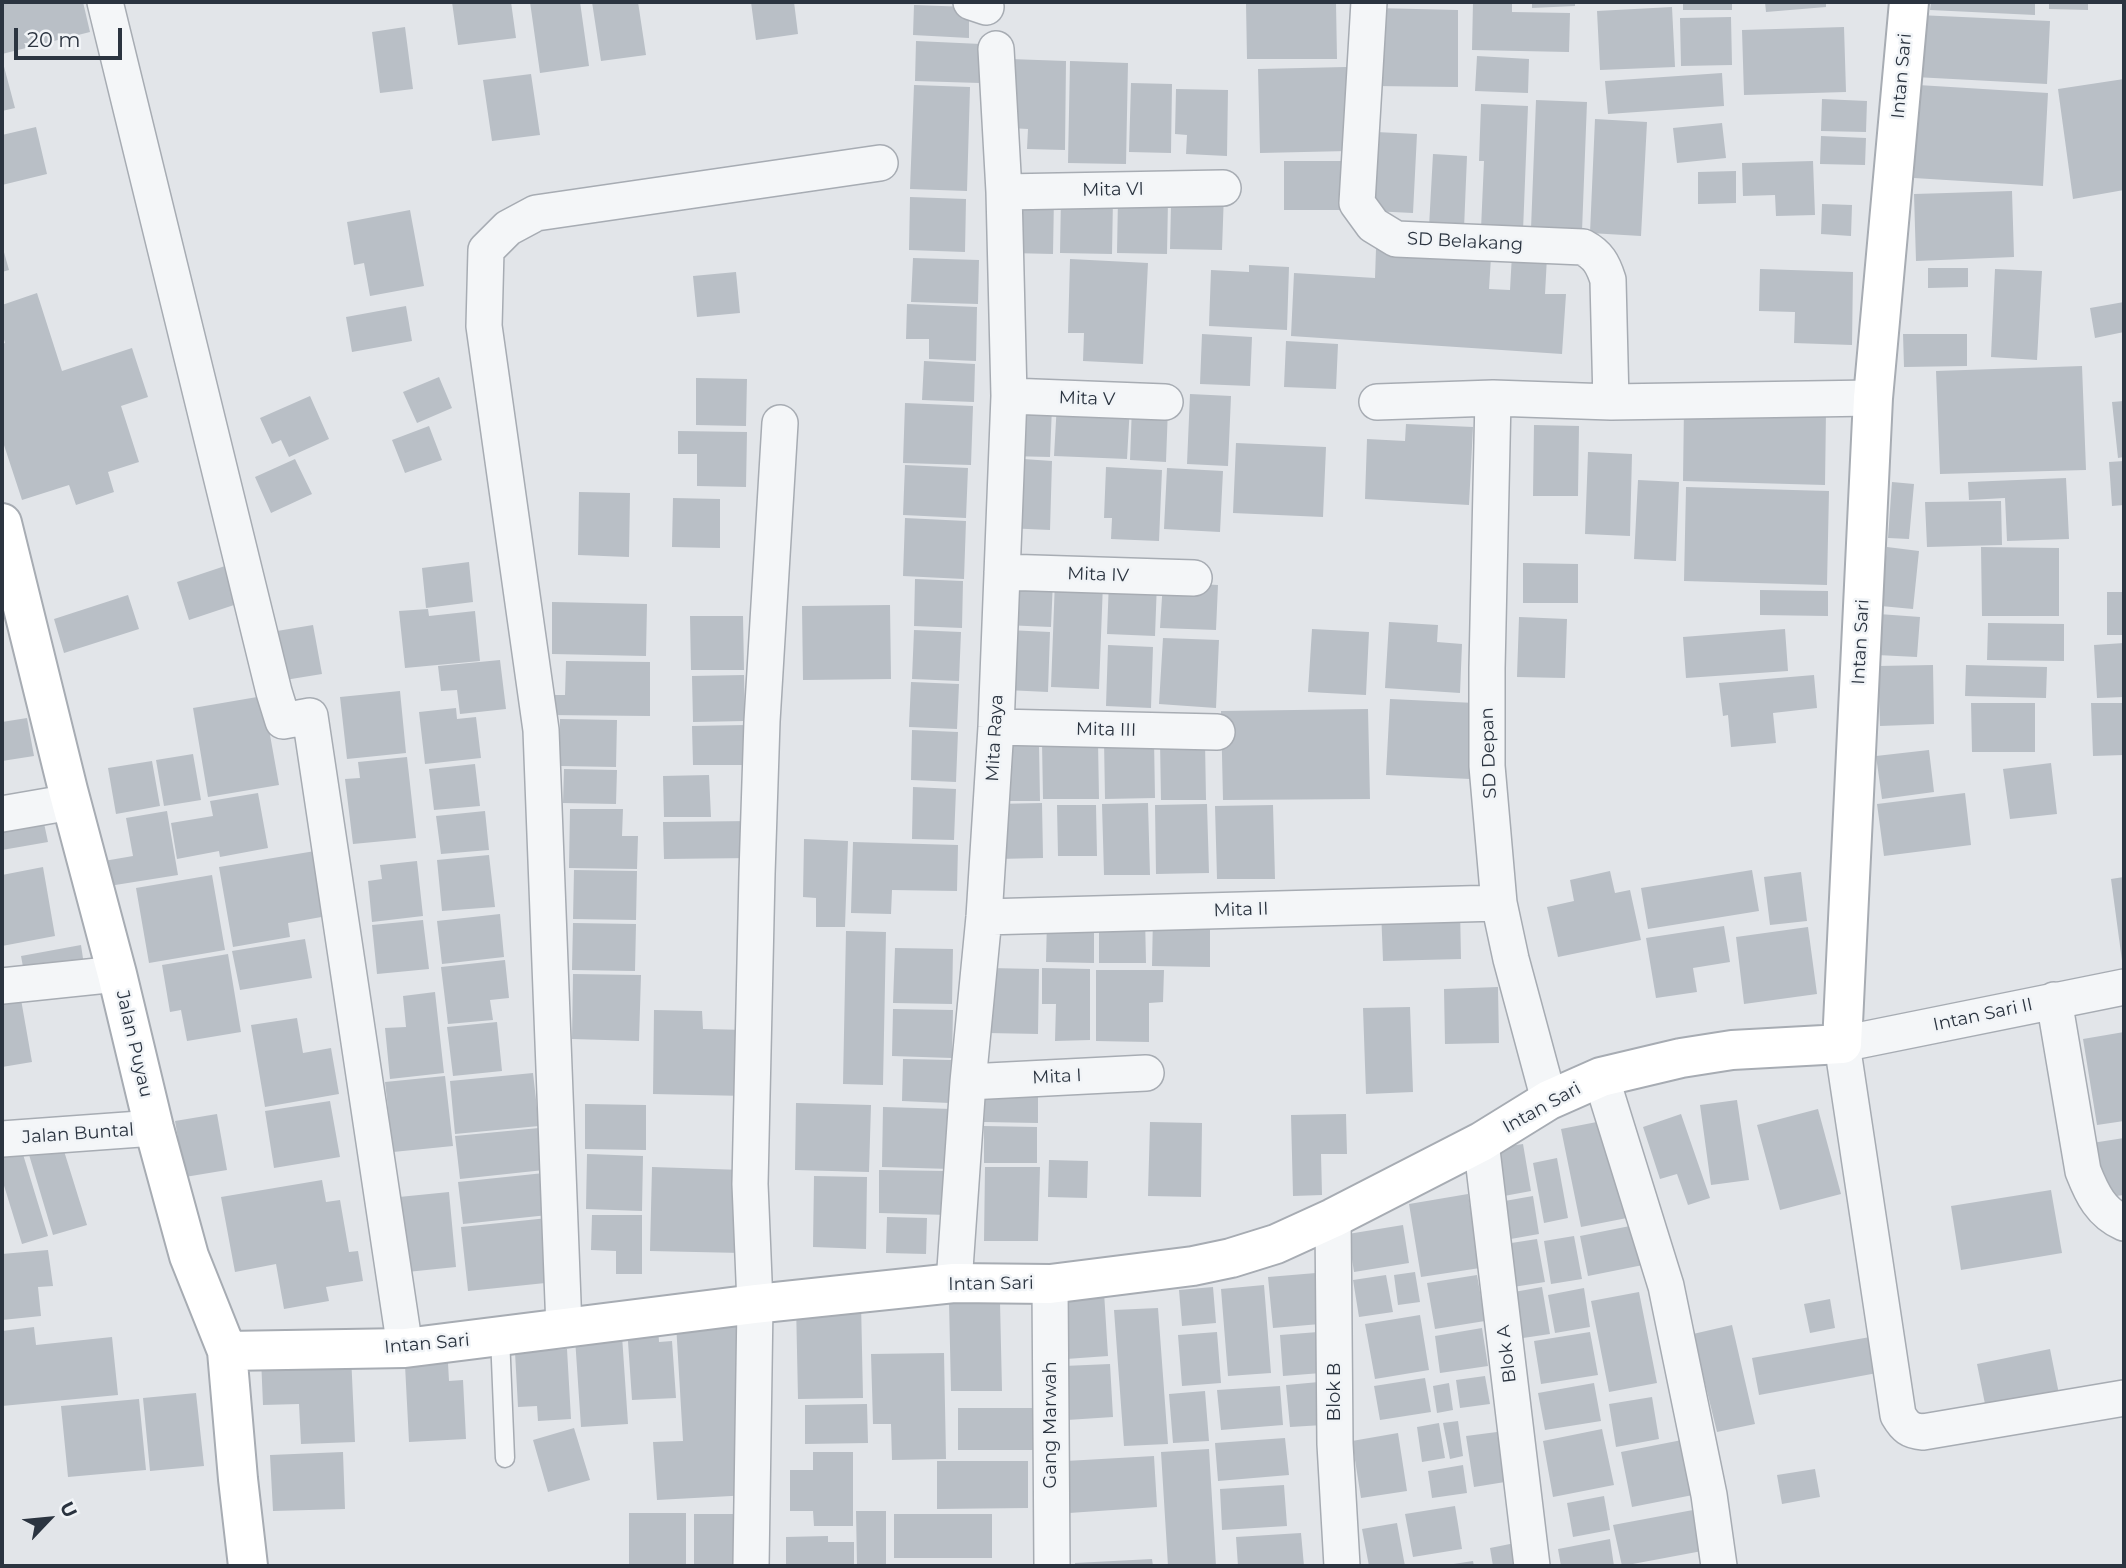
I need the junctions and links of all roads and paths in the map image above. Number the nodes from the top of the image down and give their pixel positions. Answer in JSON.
{"nodes":[{"id":1,"x":105,"y":2,"type":"edge"},
{"id":2,"x":1369,"y":2,"type":"edge"},
{"id":3,"x":1909,"y":2,"type":"edge"},
{"id":4,"x":996,"y":49,"type":"dead end"},
{"id":5,"x":880,"y":163,"type":"dead end"},
{"id":6,"x":1223,"y":188,"type":"dead end"},
{"id":7,"x":1004,"y":192,"type":"junction"},
{"id":8,"x":1009,"y":396,"type":"junction"},
{"id":9,"x":1493,"y":398,"type":"junction"},
{"id":10,"x":1873,"y":398,"type":"junction"},
{"id":11,"x":1166,"y":402,"type":"dead end"},
{"id":12,"x":1377,"y":402,"type":"dead end"},
{"id":13,"x":1611,"y":402,"type":"junction"},
{"id":14,"x":780,"y":423,"type":"dead end"},
{"id":15,"x":4,"y":541,"type":"edge"},
{"id":16,"x":1002,"y":572,"type":"junction"},
{"id":17,"x":1194,"y":578,"type":"dead end"},
{"id":18,"x":996,"y":727,"type":"junction"},
{"id":19,"x":1217,"y":733,"type":"dead end"},
{"id":20,"x":71,"y":802,"type":"junction"},
{"id":21,"x":2,"y":814,"type":"edge"},
{"id":22,"x":1499,"y":903,"type":"junction"},
{"id":23,"x":984,"y":917,"type":"junction"},
{"id":24,"x":117,"y":974,"type":"junction"},
{"id":25,"x":2,"y":986,"type":"edge"},
{"id":26,"x":2124,"y":987,"type":"edge"},
{"id":27,"x":2054,"y":1000,"type":"junction"},
{"id":28,"x":1842,"y":1044,"type":"junction"},
{"id":29,"x":1146,"y":1073,"type":"dead end"},
{"id":30,"x":1601,"y":1077,"type":"junction"},
{"id":31,"x":968,"y":1082,"type":"junction"},
{"id":32,"x":1549,"y":1100,"type":"junction"},
{"id":33,"x":154,"y":1128,"type":"junction"},
{"id":34,"x":2,"y":1139,"type":"edge"},
{"id":35,"x":1481,"y":1142,"type":"junction"},
{"id":36,"x":1333,"y":1218,"type":"junction"},
{"id":37,"x":2124,"y":1223,"type":"edge"},
{"id":38,"x":954,"y":1283,"type":"junction"},
{"id":39,"x":1050,"y":1284,"type":"junction"},
{"id":40,"x":755,"y":1304,"type":"junction"},
{"id":41,"x":564,"y":1328,"type":"junction"},
{"id":42,"x":500,"y":1336,"type":"junction"},
{"id":43,"x":405,"y":1348,"type":"junction"},
{"id":44,"x":227,"y":1351,"type":"junction"},
{"id":45,"x":2124,"y":1398,"type":"edge"},
{"id":46,"x":505,"y":1458,"type":"dead end"},
{"id":47,"x":248,"y":1566,"type":"edge"},
{"id":48,"x":751,"y":1566,"type":"edge"},
{"id":49,"x":1052,"y":1566,"type":"edge"},
{"id":50,"x":1342,"y":1566,"type":"edge"},
{"id":51,"x":1532,"y":1566,"type":"edge"},
{"id":52,"x":1719,"y":1566,"type":"edge"}],
"edges":[{"from":1,"to":43,"type":"street"},
{"from":2,"to":13,"type":"street","name":"SD Belakang"},
{"from":3,"to":10,"type":"street","name":"Intan Sari"},
{"from":4,"to":7,"type":"street","name":"Mita Raya"},
{"from":5,"to":41,"type":"street"},
{"from":6,"to":7,"type":"street","name":"Mita VI"},
{"from":7,"to":8,"type":"street","name":"Mita Raya"},
{"from":8,"to":11,"type":"street","name":"Mita V"},
{"from":8,"to":16,"type":"street","name":"Mita Raya"},
{"from":9,"to":12,"type":"street"},
{"from":9,"to":13,"type":"street"},
{"from":9,"to":22,"type":"street","name":"SD Depan"},
{"from":10,"to":13,"type":"street"},
{"from":10,"to":28,"type":"street","name":"Intan Sari"},
{"from":14,"to":40,"type":"street"},
{"from":15,"to":20,"type":"street","name":"Jalan Puyau"},
{"from":16,"to":17,"type":"street","name":"Mita IV"},
{"from":16,"to":18,"type":"street","name":"Mita Raya"},
{"from":18,"to":19,"type":"street","name":"Mita III"},
{"from":18,"to":23,"type":"street","name":"Mita Raya"},
{"from":20,"to":21,"type":"street"},
{"from":20,"to":24,"type":"street","name":"Jalan Puyau"},
{"from":22,"to":23,"type":"street","name":"Mita II"},
{"from":22,"to":32,"type":"street","name":"SD Depan"},
{"from":23,"to":31,"type":"street","name":"Mita Raya"},
{"from":24,"to":25,"type":"street"},
{"from":24,"to":33,"type":"street","name":"Jalan Puyau"},
{"from":26,"to":27,"type":"street","name":"Intan Sari II"},
{"from":27,"to":28,"type":"street","name":"Intan Sari II"},
{"from":27,"to":37,"type":"street"},
{"from":28,"to":30,"type":"street","name":"Intan Sari"},
{"from":28,"to":45,"type":"street"},
{"from":29,"to":31,"type":"street","name":"Mita I"},
{"from":30,"to":32,"type":"street","name":"Intan Sari"},
{"from":30,"to":52,"type":"street"},
{"from":31,"to":38,"type":"street","name":"Mita Raya"},
{"from":32,"to":35,"type":"street","name":"Intan Sari"},
{"from":33,"to":34,"type":"street","name":"Jalan Buntal"},
{"from":33,"to":44,"type":"street","name":"Jalan Puyau"},
{"from":35,"to":36,"type":"street","name":"Intan Sari"},
{"from":35,"to":51,"type":"street","name":"Blok A"},
{"from":36,"to":39,"type":"street","name":"Intan Sari"},
{"from":36,"to":50,"type":"street","name":"Blok B"},
{"from":38,"to":39,"type":"street","name":"Intan Sari"},
{"from":38,"to":40,"type":"street","name":"Intan Sari"},
{"from":39,"to":49,"type":"street","name":"Gang Marwah"},
{"from":40,"to":41,"type":"street","name":"Intan Sari"},
{"from":40,"to":48,"type":"street"},
{"from":41,"to":42,"type":"street","name":"Intan Sari"},
{"from":42,"to":43,"type":"street","name":"Intan Sari"},
{"from":42,"to":46,"type":"lane"},
{"from":43,"to":44,"type":"street","name":"Intan Sari"},
{"from":44,"to":47,"type":"street","name":"Jalan Puyau"}]}
